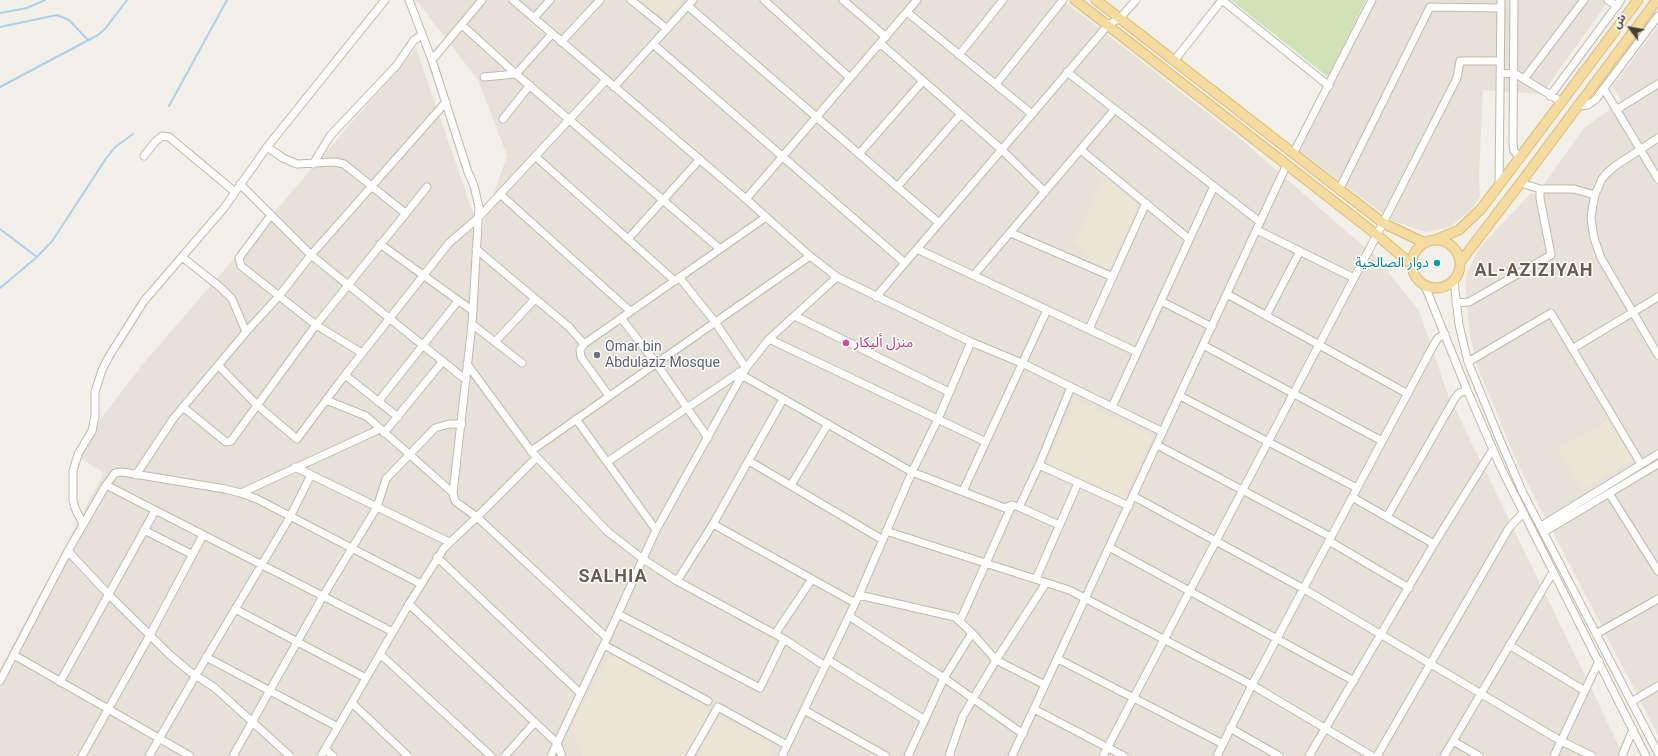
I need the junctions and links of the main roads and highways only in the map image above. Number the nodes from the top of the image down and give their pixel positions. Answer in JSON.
{"nodes":[{"id":1,"x":1075,"y":0,"type":"edge"},
{"id":2,"x":1096,"y":0,"type":"edge"},
{"id":3,"x":1638,"y":0,"type":"edge"},
{"id":4,"x":1657,"y":0,"type":"edge"},
{"id":5,"x":1435,"y":240,"type":"junction"},
{"id":6,"x":1424,"y":243,"type":"junction"},
{"id":7,"x":1461,"y":261,"type":"junction"},
{"id":8,"x":1412,"y":265,"type":"junction"}],
"edges":[{"from":1,"to":8,"type":"main road"},
{"from":2,"to":6,"type":"main road"},
{"from":3,"to":5,"type":"main road"},
{"from":4,"to":7,"type":"main road"},
{"from":5,"to":6,"type":"main road"},
{"from":5,"to":7,"type":"main road"},
{"from":6,"to":8,"type":"main road"},
{"from":7,"to":8,"type":"main road"}]}
